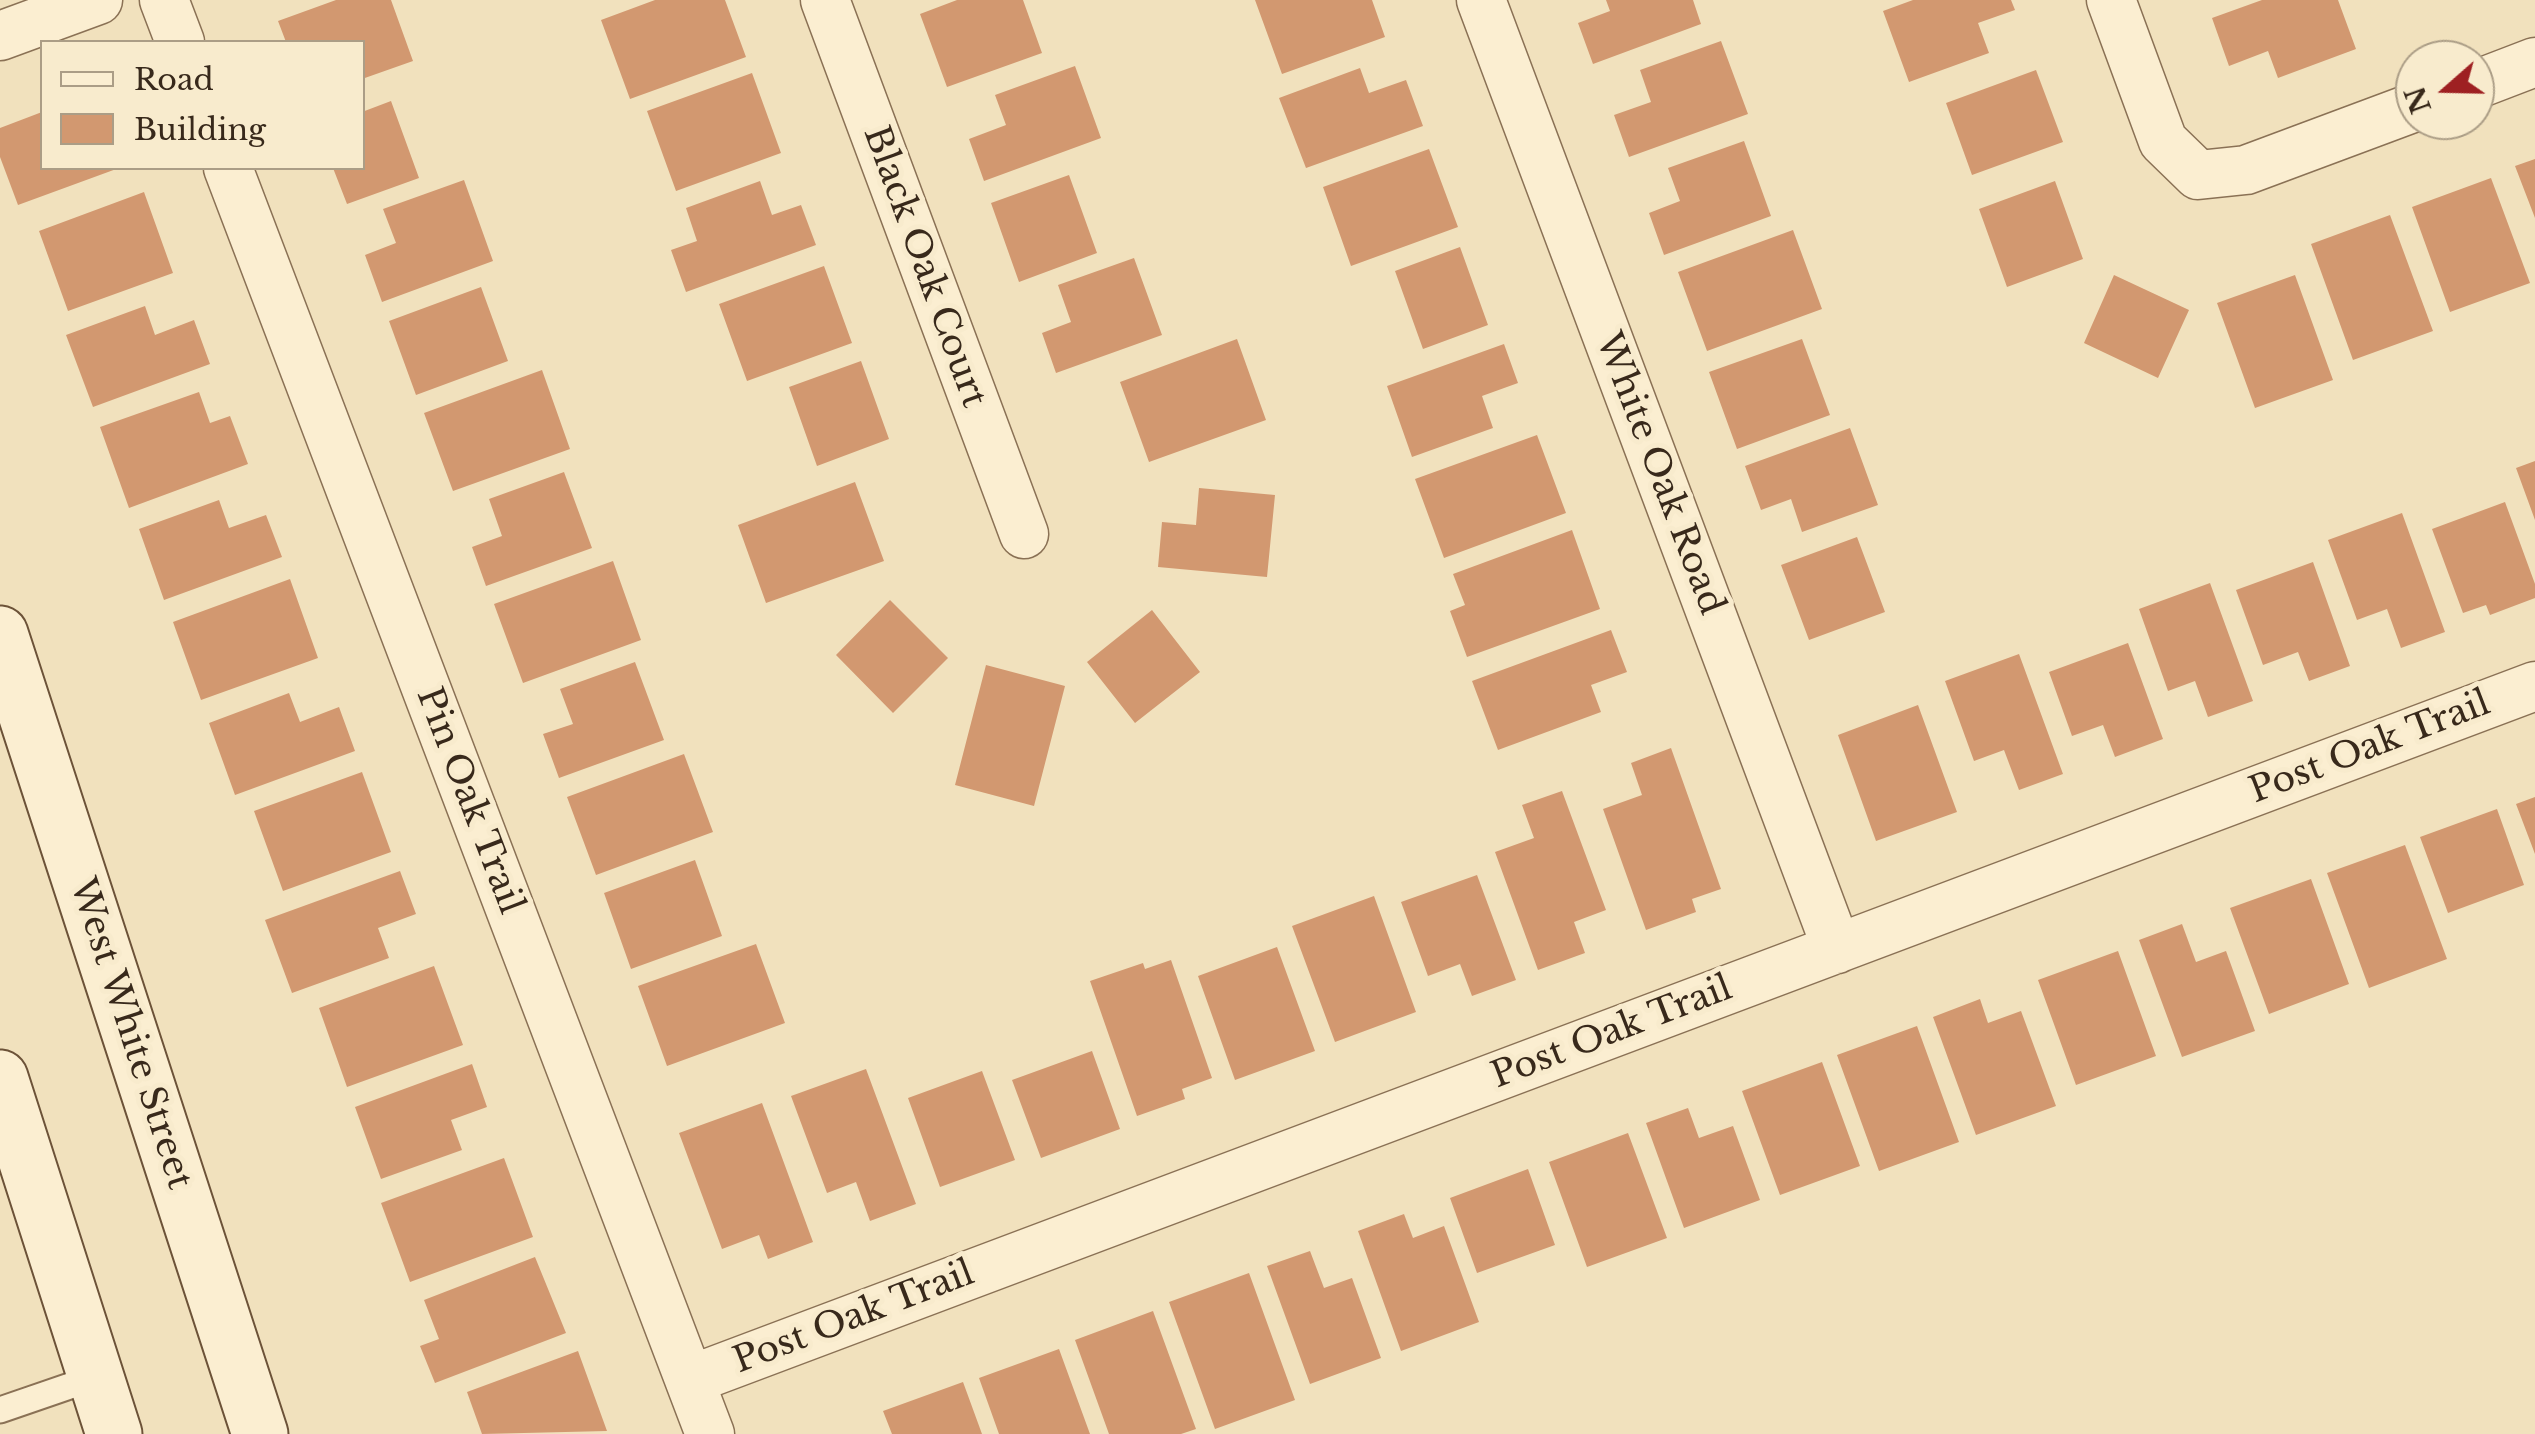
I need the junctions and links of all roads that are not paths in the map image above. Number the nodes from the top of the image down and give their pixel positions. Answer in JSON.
{"nodes":[{"id":1,"x":98,"y":0,"type":"edge"},
{"id":2,"x":164,"y":0,"type":"edge"},
{"id":3,"x":825,"y":0,"type":"edge"},
{"id":4,"x":1481,"y":0,"type":"edge"},
{"id":5,"x":2111,"y":0,"type":"edge"},
{"id":6,"x":0,"y":36,"type":"edge"},
{"id":7,"x":179,"y":40,"type":"edge"},
{"id":8,"x":2535,"y":62,"type":"edge"},
{"id":9,"x":2495,"y":77,"type":"edge"},
{"id":10,"x":2395,"y":114,"type":"edge"},
{"id":11,"x":229,"y":170,"type":"edge"},
{"id":12,"x":1024,"y":534,"type":"dead end"},
{"id":13,"x":2,"y":647,"type":"edge"},
{"id":14,"x":2535,"y":686,"type":"edge"},
{"id":15,"x":1837,"y":948,"type":"junction"},
{"id":16,"x":0,"y":1078,"type":"edge"},
{"id":17,"x":96,"y":1378,"type":"junction"},
{"id":18,"x":690,"y":1380,"type":"junction"},
{"id":19,"x":0,"y":1410,"type":"edge"},
{"id":20,"x":114,"y":1434,"type":"edge"},
{"id":21,"x":260,"y":1434,"type":"edge"},
{"id":22,"x":710,"y":1434,"type":"edge"}],
"edges":[{"from":1,"to":6,"type":"street"},
{"from":2,"to":7,"type":"street"},
{"from":3,"to":12,"type":"street","name":"Black Oak Court"},
{"from":4,"to":15,"type":"street","name":"White Oak Road"},
{"from":5,"to":10,"type":"street"},
{"from":8,"to":9,"type":"street"},
{"from":11,"to":18,"type":"street","name":"Pin Oak Trail"},
{"from":13,"to":21,"type":"main road","name":"West White Street"},
{"from":14,"to":15,"type":"street","name":"Post Oak Trail"},
{"from":15,"to":18,"type":"street","name":"Post Oak Trail"},
{"from":16,"to":17,"type":"main road"},
{"from":17,"to":19,"type":"lane"},
{"from":17,"to":20,"type":"main road"},
{"from":18,"to":22,"type":"street","name":"Pin Oak Trail"}]}
